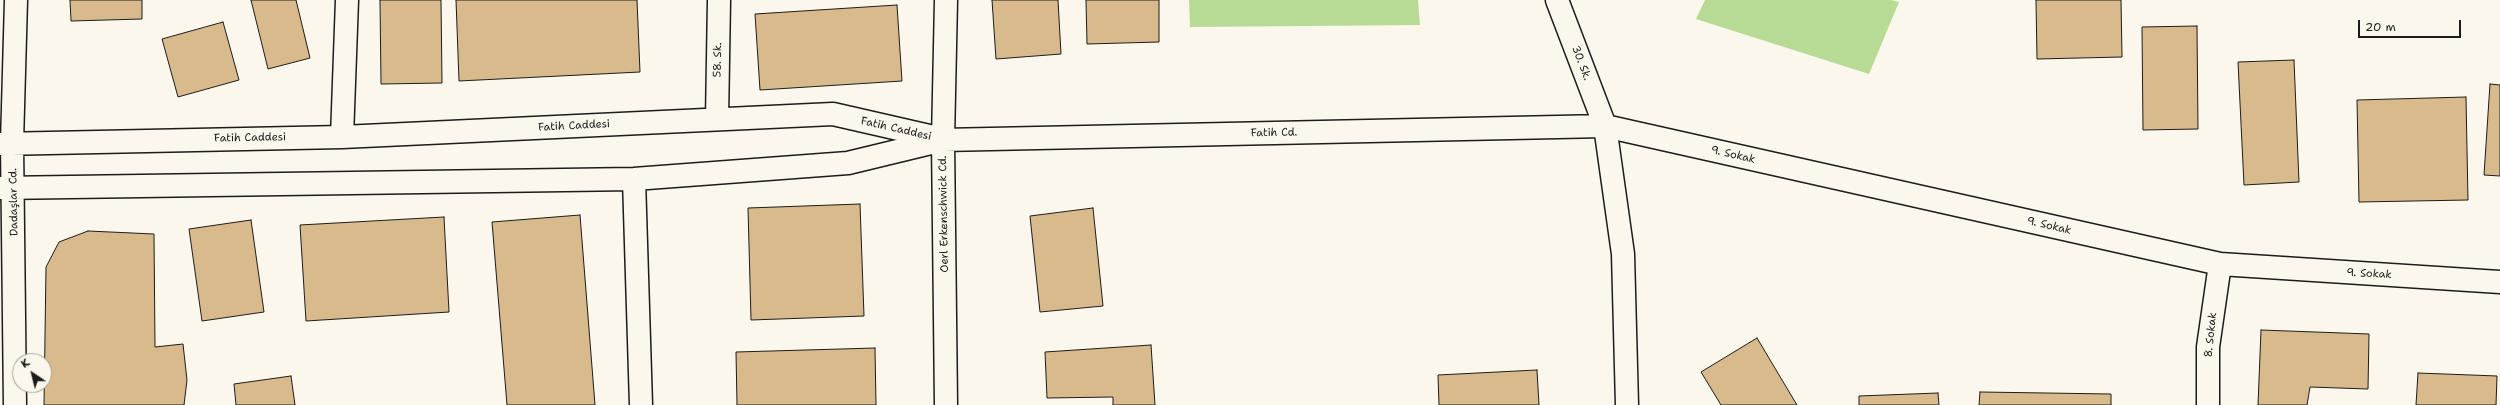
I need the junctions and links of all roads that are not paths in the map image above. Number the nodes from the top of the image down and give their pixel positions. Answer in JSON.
{"nodes":[{"id":1,"x":16,"y":0,"type":"edge"},
{"id":2,"x":347,"y":0,"type":"edge"},
{"id":3,"x":719,"y":0,"type":"edge"},
{"id":4,"x":946,"y":0,"type":"edge"},
{"id":5,"x":1557,"y":0,"type":"edge"},
{"id":6,"x":717,"y":120,"type":"junction"},
{"id":7,"x":1605,"y":126,"type":"junction"},
{"id":8,"x":342,"y":137,"type":"junction"},
{"id":9,"x":943,"y":140,"type":"junction"},
{"id":10,"x":6,"y":143,"type":"edge"},
{"id":11,"x":634,"y":179,"type":"junction"},
{"id":12,"x":7,"y":188,"type":"edge"},
{"id":13,"x":2220,"y":264,"type":"junction"},
{"id":14,"x":2500,"y":282,"type":"edge"},
{"id":15,"x":15,"y":405,"type":"edge"},
{"id":16,"x":641,"y":405,"type":"edge"},
{"id":17,"x":946,"y":405,"type":"edge"},
{"id":18,"x":1627,"y":405,"type":"edge"},
{"id":19,"x":2208,"y":405,"type":"edge"}],
"edges":[{"from":1,"to":10,"type":"street","name":"Dadaşlar Cd."},
{"from":2,"to":8,"type":"street"},
{"from":3,"to":6,"type":"street","name":"58. Sk."},
{"from":4,"to":9,"type":"street","name":"Oerl Erkenschwick Cd."},
{"from":5,"to":7,"type":"street","name":"30. Sk."},
{"from":6,"to":8,"type":"street","name":"Fatih Caddesi"},
{"from":6,"to":9,"type":"street","name":"Fatih Caddesi"},
{"from":7,"to":9,"type":"street","name":"Fatih Cd."},
{"from":7,"to":13,"type":"street","name":"9. Sokak"},
{"from":7,"to":18,"type":"street","name":"30. Sk."},
{"from":8,"to":10,"type":"street","name":"Fatih Caddesi"},
{"from":9,"to":11,"type":"street","name":"Fatih Caddesi"},
{"from":9,"to":17,"type":"street","name":"Oerl Erkenschwick Cd."},
{"from":10,"to":12,"type":"street","name":"Dadaşlar Cd."},
{"from":11,"to":12,"type":"street","name":"Fatih Caddesi"},
{"from":11,"to":16,"type":"street"},
{"from":12,"to":15,"type":"street","name":"Dadaşlar Cd."},
{"from":13,"to":14,"type":"street","name":"9. Sokak"},
{"from":13,"to":19,"type":"street","name":"8. Sokak"}]}
